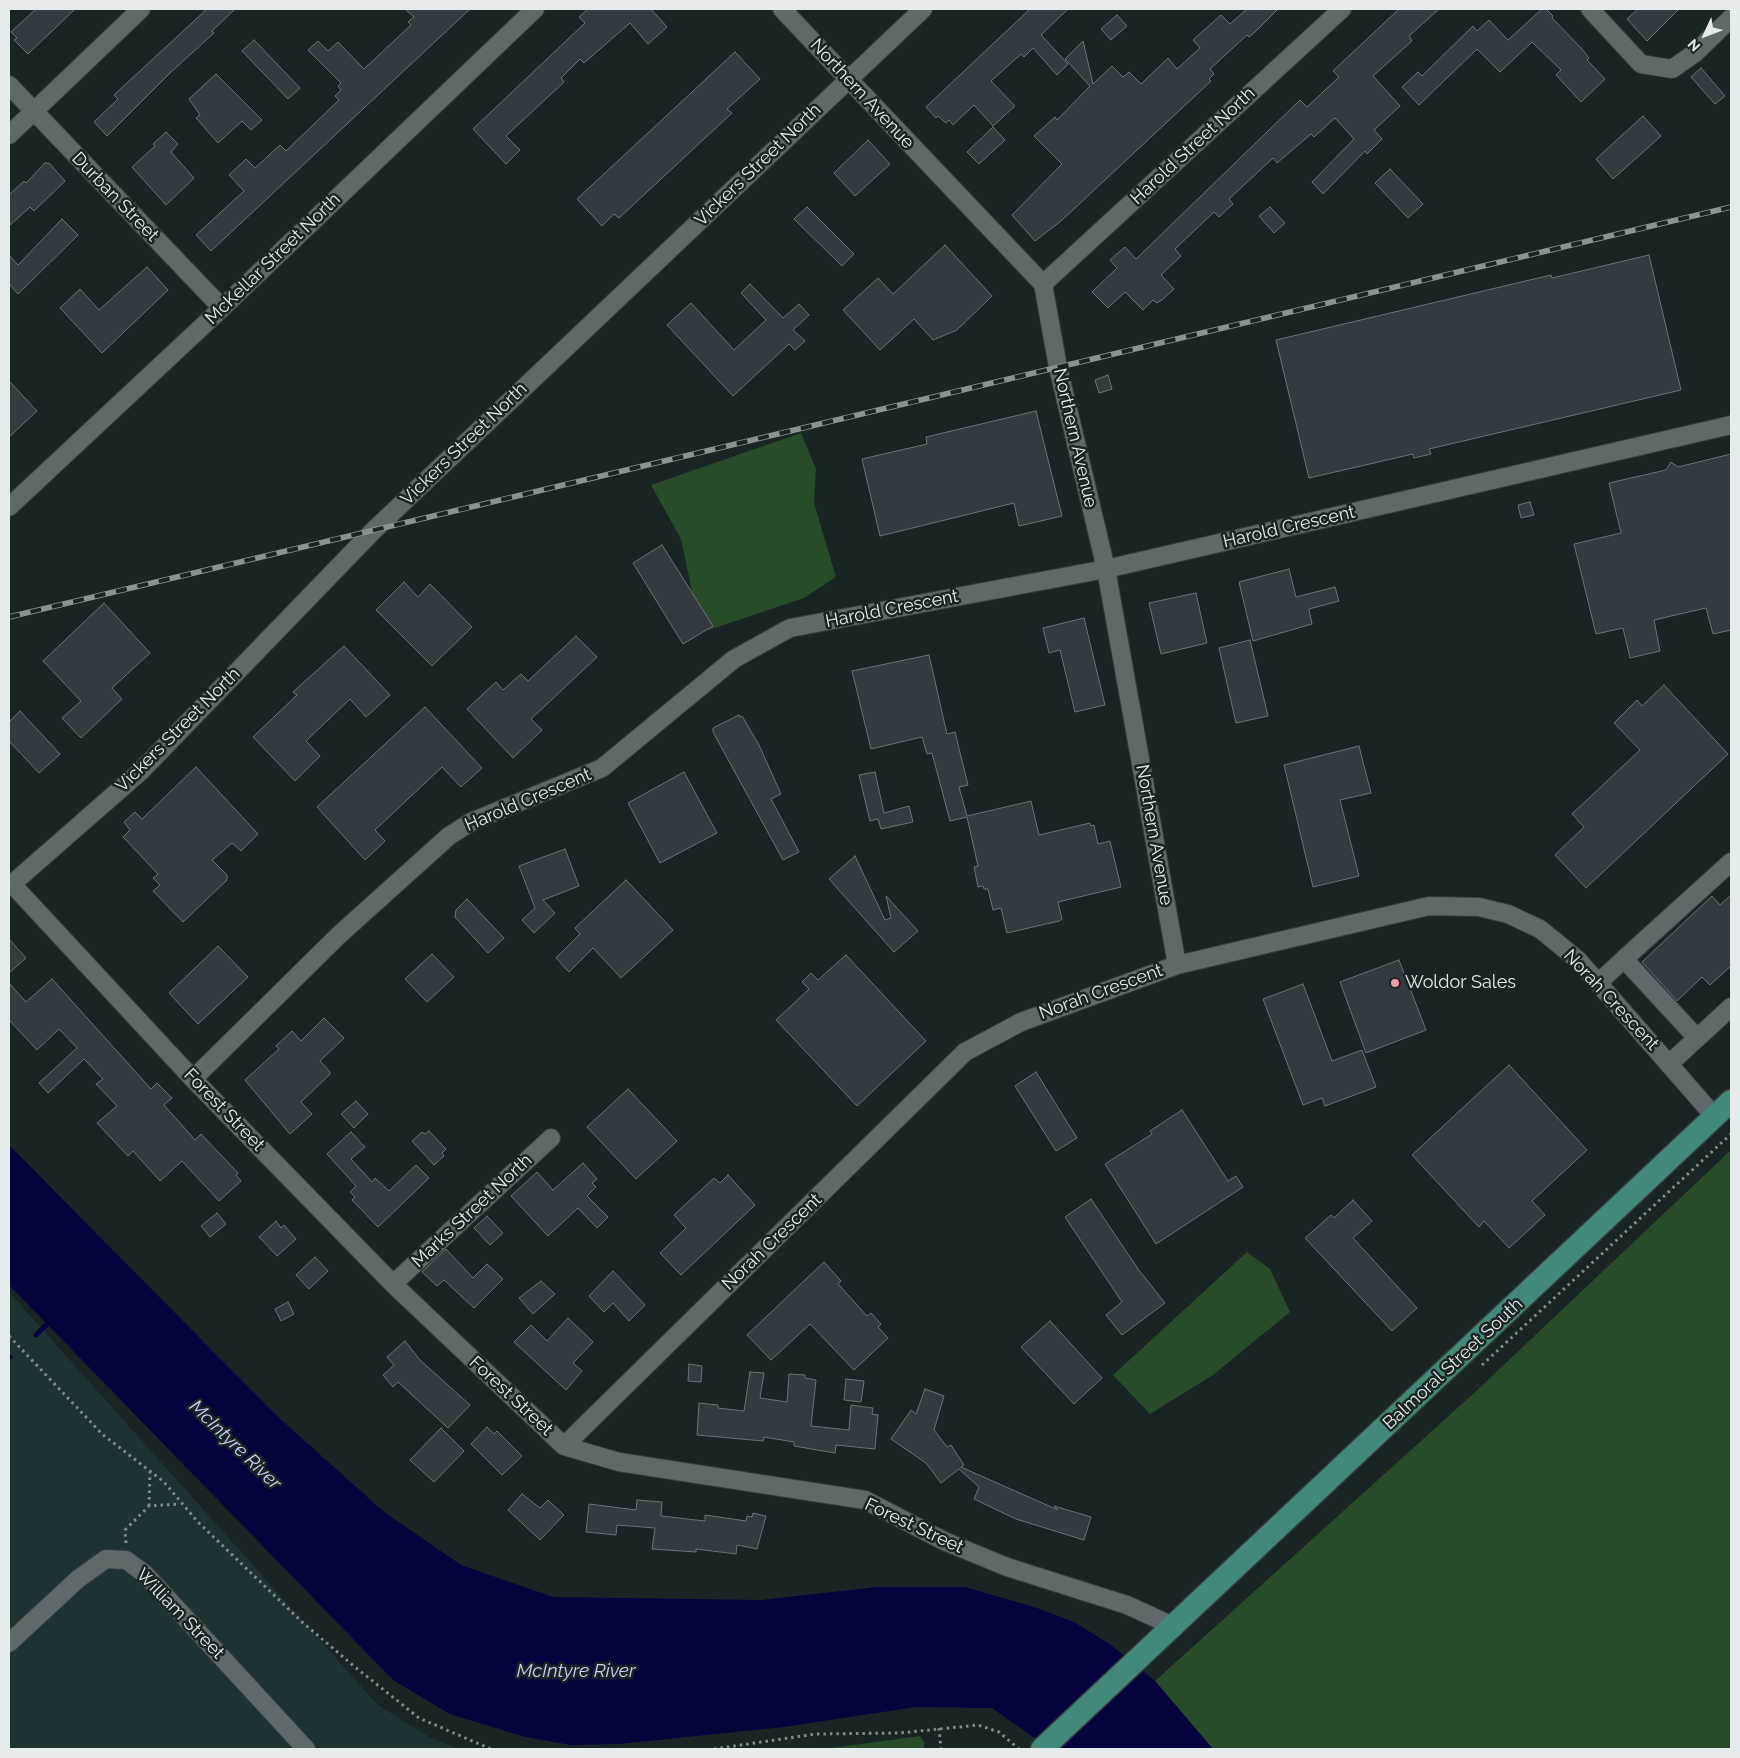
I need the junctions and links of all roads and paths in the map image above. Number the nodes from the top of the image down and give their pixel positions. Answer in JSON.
{"nodes":[{"id":1,"x":141,"y":9,"type":"edge"},
{"id":2,"x":535,"y":9,"type":"edge"},
{"id":3,"x":782,"y":9,"type":"edge"},
{"id":4,"x":923,"y":9,"type":"edge"},
{"id":5,"x":1342,"y":9,"type":"edge"},
{"id":6,"x":1590,"y":9,"type":"edge"},
{"id":7,"x":1731,"y":18,"type":"edge"},
{"id":8,"x":848,"y":79,"type":"junction"},
{"id":9,"x":9,"y":85,"type":"edge"},
{"id":10,"x":33,"y":112,"type":"junction"},
{"id":11,"x":9,"y":135,"type":"edge"},
{"id":12,"x":1043,"y":284,"type":"junction"},
{"id":13,"x":222,"y":308,"type":"junction"},
{"id":14,"x":1731,"y":425,"type":"edge"},
{"id":15,"x":14,"y":501,"type":"edge"},
{"id":16,"x":1106,"y":569,"type":"junction"},
{"id":17,"x":1731,"y":862,"type":"edge"},
{"id":18,"x":10,"y":884,"type":"edge"},
{"id":19,"x":1624,"y":959,"type":"junction"},
{"id":20,"x":1177,"y":965,"type":"junction"},
{"id":21,"x":1598,"y":982,"type":"junction"},
{"id":22,"x":1731,"y":1007,"type":"edge"},
{"id":23,"x":1697,"y":1038,"type":"junction"},
{"id":24,"x":1669,"y":1064,"type":"junction"},
{"id":25,"x":193,"y":1079,"type":"junction"},
{"id":26,"x":1731,"y":1102,"type":"edge"},
{"id":27,"x":1715,"y":1117,"type":"junction"},
{"id":28,"x":551,"y":1138,"type":"dead end"},
{"id":29,"x":393,"y":1284,"type":"junction"},
{"id":30,"x":9,"y":1336,"type":"edge"},
{"id":31,"x":564,"y":1446,"type":"junction"},
{"id":32,"x":150,"y":1472,"type":"junction"},
{"id":33,"x":181,"y":1504,"type":"junction"},
{"id":34,"x":149,"y":1506,"type":"junction"},
{"id":35,"x":126,"y":1560,"type":"junction"},
{"id":36,"x":1175,"y":1626,"type":"junction"},
{"id":37,"x":13,"y":1639,"type":"edge"},
{"id":38,"x":939,"y":1728,"type":"junction"},
{"id":39,"x":306,"y":1749,"type":"edge"},
{"id":40,"x":491,"y":1749,"type":"edge"},
{"id":41,"x":714,"y":1749,"type":"edge"},
{"id":42,"x":941,"y":1749,"type":"edge"},
{"id":43,"x":1019,"y":1749,"type":"edge"},
{"id":44,"x":1042,"y":1749,"type":"edge"}],
"edges":[{"from":1,"to":10,"type":"street"},
{"from":2,"to":13,"type":"street","name":"McKellar Street North"},
{"from":3,"to":8,"type":"street","name":"Northern Avenue"},
{"from":4,"to":8,"type":"street","name":"Vickers Street North"},
{"from":5,"to":12,"type":"street","name":"Harold Street North"},
{"from":6,"to":7,"type":"street"},
{"from":8,"to":12,"type":"street","name":"Northern Avenue"},
{"from":8,"to":18,"type":"street","name":"Vickers Street North"},
{"from":9,"to":10,"type":"street","name":"Durban Street"},
{"from":10,"to":11,"type":"street"},
{"from":10,"to":13,"type":"street","name":"Durban Street"},
{"from":12,"to":16,"type":"street","name":"Northern Avenue"},
{"from":13,"to":15,"type":"street","name":"McKellar Street North"},
{"from":14,"to":16,"type":"street","name":"Harold Crescent"},
{"from":16,"to":20,"type":"street","name":"Northern Avenue"},
{"from":16,"to":25,"type":"street","name":"Harold Crescent"},
{"from":17,"to":19,"type":"street"},
{"from":18,"to":25,"type":"street","name":"Forest Street"},
{"from":19,"to":21,"type":"street"},
{"from":19,"to":23,"type":"street"},
{"from":20,"to":21,"type":"street","name":"Norah Crescent"},
{"from":20,"to":31,"type":"street","name":"Norah Crescent"},
{"from":21,"to":24,"type":"street","name":"Norah Crescent"},
{"from":22,"to":23,"type":"street"},
{"from":23,"to":24,"type":"street"},
{"from":24,"to":27,"type":"street","name":"Norah Crescent"},
{"from":25,"to":29,"type":"street","name":"Forest Street"},
{"from":26,"to":27,"type":"main road","name":"Balmoral Street South"},
{"from":27,"to":36,"type":"main road","name":"Balmoral Street South"},
{"from":28,"to":29,"type":"street","name":"Marks Street North"},
{"from":29,"to":31,"type":"street","name":"Forest Street"},
{"from":30,"to":32,"type":"path"},
{"from":31,"to":36,"type":"street","name":"Forest Street"},
{"from":32,"to":33,"type":"path"},
{"from":32,"to":34,"type":"path"},
{"from":33,"to":34,"type":"path"},
{"from":33,"to":40,"type":"path"},
{"from":34,"to":35,"type":"path"},
{"from":35,"to":37,"type":"street","name":"William Street"},
{"from":35,"to":39,"type":"street","name":"William Street"},
{"from":36,"to":44,"type":"main road","name":"Balmoral Street South"},
{"from":38,"to":41,"type":"path"},
{"from":38,"to":42,"type":"path"},
{"from":38,"to":43,"type":"path"}]}
